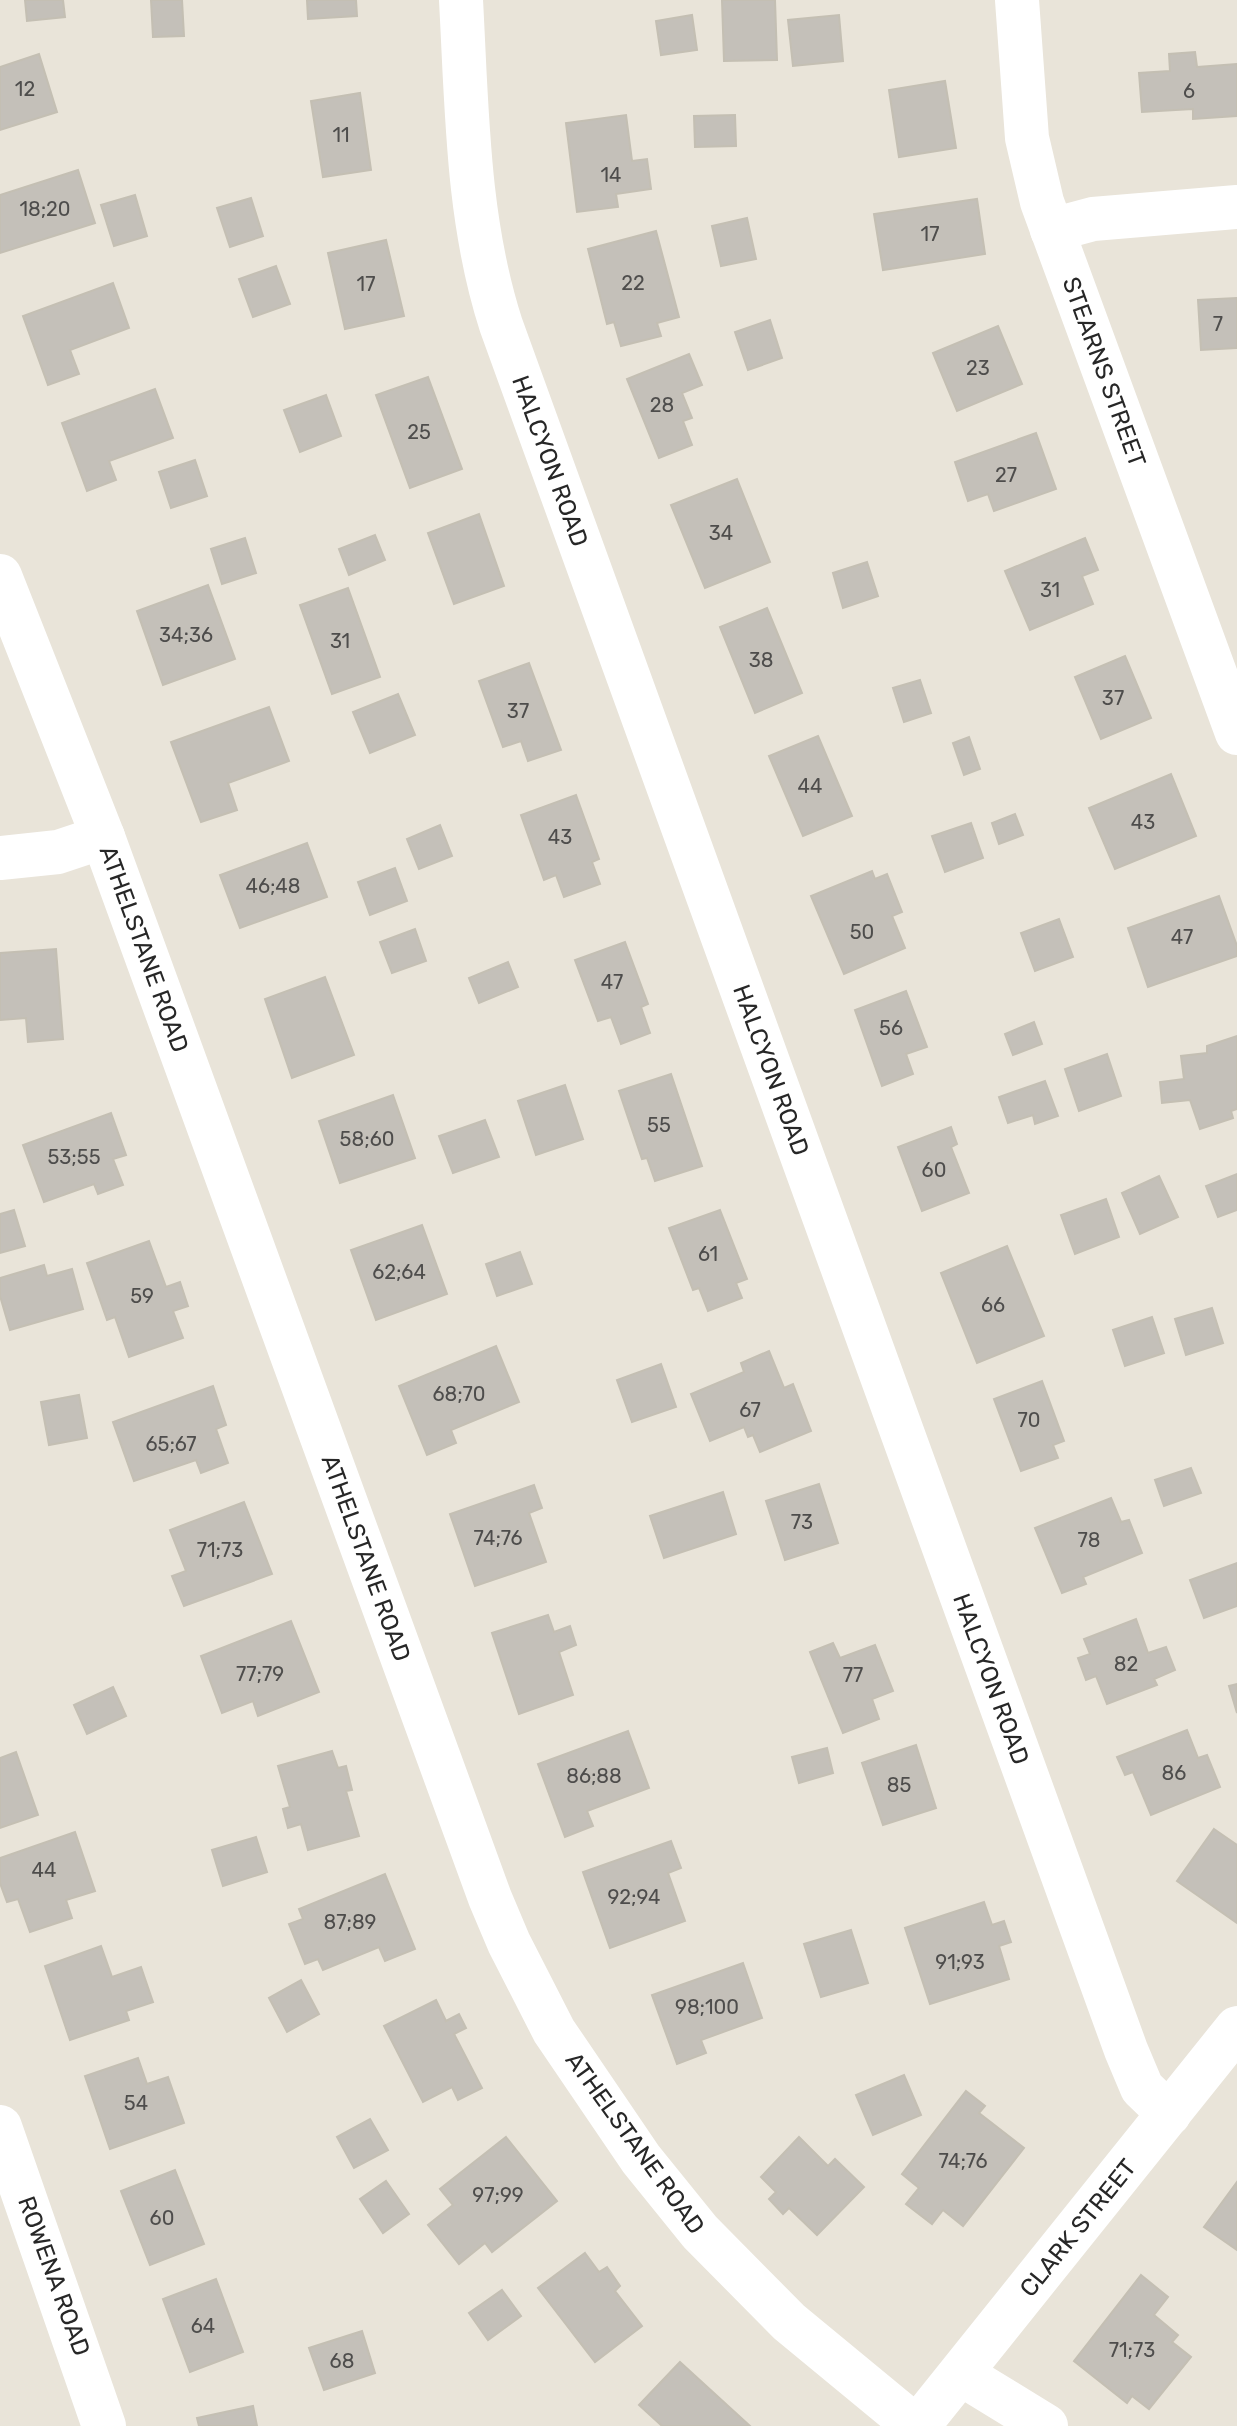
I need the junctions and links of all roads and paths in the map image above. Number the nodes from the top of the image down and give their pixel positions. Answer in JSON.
{"nodes":[{"id":1,"x":461,"y":0,"type":"edge"},
{"id":2,"x":1017,"y":0,"type":"edge"},
{"id":3,"x":1237,"y":207,"type":"edge"},
{"id":4,"x":1052,"y":230,"type":"junction"},
{"id":5,"x":0,"y":576,"type":"edge"},
{"id":6,"x":1237,"y":733,"type":"edge"},
{"id":7,"x":103,"y":837,"type":"junction"},
{"id":8,"x":0,"y":858,"type":"edge"},
{"id":9,"x":1237,"y":2028,"type":"edge"},
{"id":10,"x":1169,"y":2114,"type":"junction"},
{"id":11,"x":0,"y":2127,"type":"edge"},
{"id":12,"x":961,"y":2374,"type":"junction"},
{"id":13,"x":104,"y":2426,"type":"edge"},
{"id":14,"x":916,"y":2426,"type":"edge"},
{"id":15,"x":1046,"y":2426,"type":"edge"}],
"edges":[{"from":1,"to":10,"type":"street","name":"HALCYON ROAD"},
{"from":2,"to":4,"type":"street","name":"STEARNS STREET"},
{"from":3,"to":4,"type":"street"},
{"from":4,"to":6,"type":"street","name":"STEARNS STREET"},
{"from":5,"to":7,"type":"street","name":"ATHELSTANE ROAD"},
{"from":7,"to":8,"type":"street"},
{"from":7,"to":14,"type":"street","name":"ATHELSTANE ROAD"},
{"from":9,"to":10,"type":"street","name":"CLARK STREET"},
{"from":10,"to":12,"type":"street","name":"CLARK STREET"},
{"from":11,"to":13,"type":"street","name":"ROWENA ROAD"},
{"from":12,"to":14,"type":"street","name":"CLARK STREET"},
{"from":12,"to":15,"type":"street"}]}
